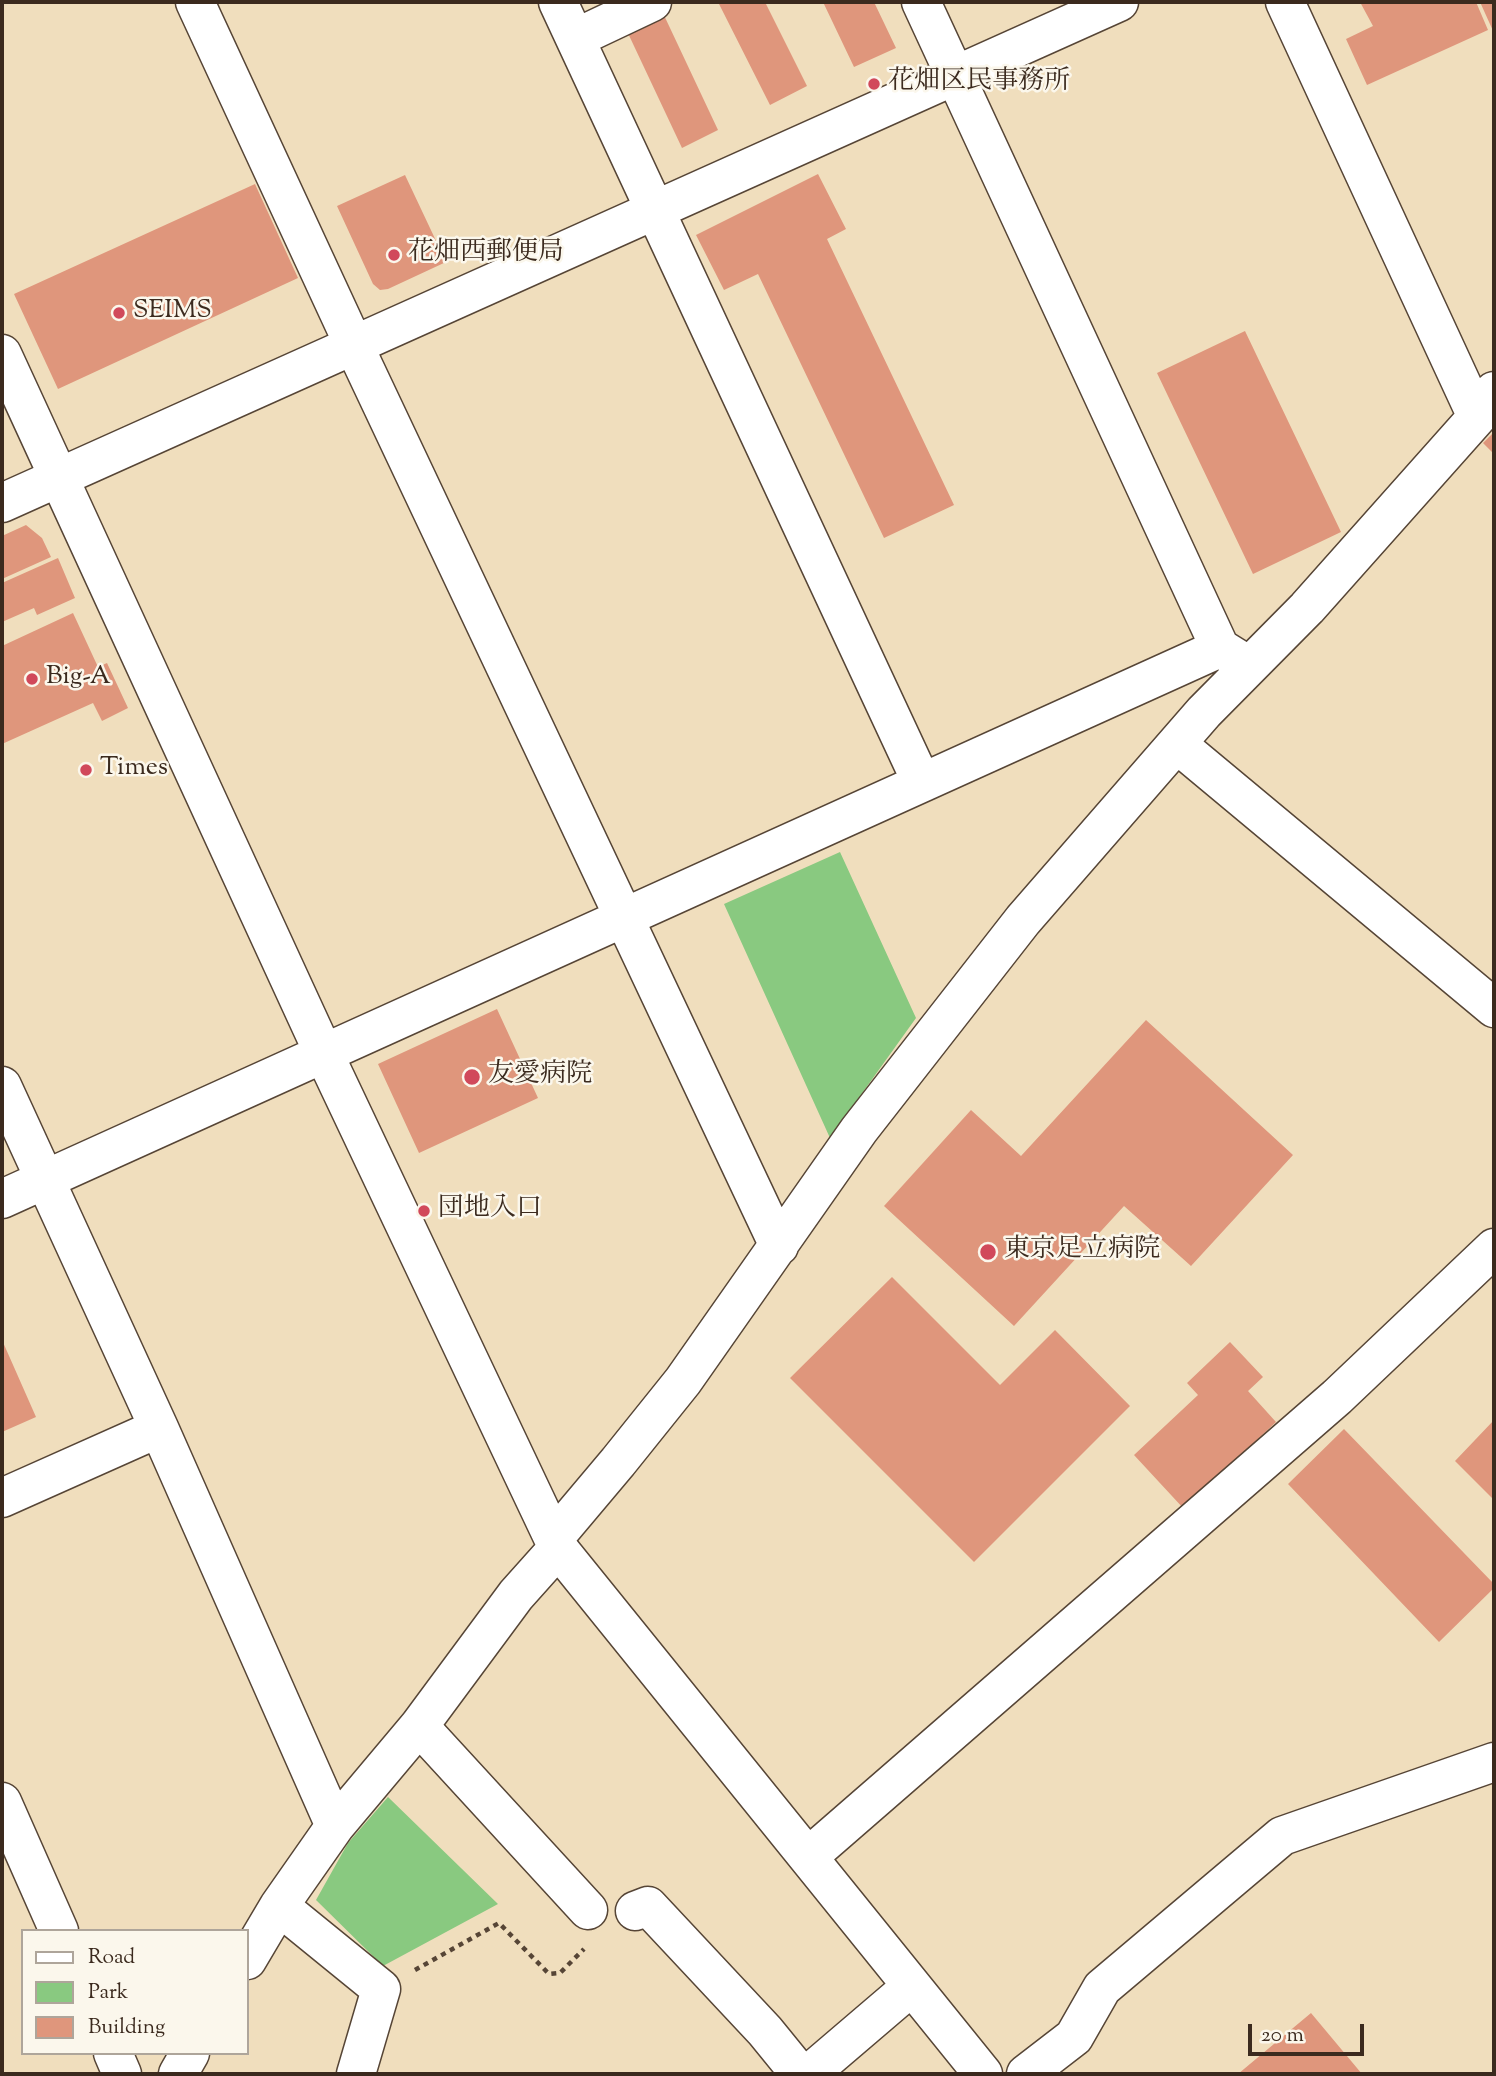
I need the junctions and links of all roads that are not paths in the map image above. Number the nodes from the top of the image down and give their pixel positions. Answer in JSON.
{"nodes":[{"id":1,"x":195,"y":2,"type":"edge"},
{"id":2,"x":558,"y":2,"type":"edge"},
{"id":3,"x":652,"y":2,"type":"edge"},
{"id":4,"x":921,"y":2,"type":"edge"},
{"id":5,"x":1119,"y":2,"type":"edge"},
{"id":6,"x":1285,"y":2,"type":"edge"},
{"id":7,"x":576,"y":38,"type":"junction"},
{"id":8,"x":955,"y":74,"type":"junction"},
{"id":9,"x":657,"y":210,"type":"junction"},
{"id":10,"x":354,"y":346,"type":"junction"},
{"id":11,"x":2,"y":354,"type":"edge"},
{"id":12,"x":1485,"y":404,"type":"edge"},
{"id":13,"x":59,"y":478,"type":"junction"},
{"id":14,"x":2,"y":503,"type":"edge"},
{"id":15,"x":1234,"y":657,"type":"junction"},
{"id":16,"x":1178,"y":744,"type":"junction"},
{"id":17,"x":921,"y":781,"type":"junction"},
{"id":18,"x":624,"y":918,"type":"junction"},
{"id":19,"x":1494,"y":1007,"type":"edge"},
{"id":20,"x":324,"y":1054,"type":"junction"},
{"id":21,"x":2,"y":1086,"type":"edge"},
{"id":22,"x":44,"y":1180,"type":"junction"},
{"id":23,"x":2,"y":1199,"type":"edge"},
{"id":24,"x":779,"y":1246,"type":"junction"},
{"id":25,"x":1494,"y":1248,"type":"edge"},
{"id":26,"x":159,"y":1428,"type":"junction"},
{"id":27,"x":2,"y":1498,"type":"edge"},
{"id":28,"x":556,"y":1543,"type":"junction"},
{"id":29,"x":419,"y":1726,"type":"junction"},
{"id":30,"x":1494,"y":1762,"type":"edge"},
{"id":31,"x":2,"y":1802,"type":"edge"},
{"id":32,"x":335,"y":1826,"type":"junction"},
{"id":33,"x":808,"y":1857,"type":"junction"},
{"id":34,"x":279,"y":1906,"type":"junction"},
{"id":35,"x":635,"y":1911,"type":"dead end"},
{"id":36,"x":588,"y":1928,"type":"road end"},
{"id":37,"x":57,"y":1929,"type":"edge"},
{"id":38,"x":248,"y":1958,"type":"edge"},
{"id":39,"x":912,"y":1986,"type":"junction"},
{"id":40,"x":114,"y":2055,"type":"edge"},
{"id":41,"x":189,"y":2055,"type":"edge"},
{"id":42,"x":122,"y":2074,"type":"edge"},
{"id":43,"x":178,"y":2074,"type":"edge"},
{"id":44,"x":356,"y":2074,"type":"edge"},
{"id":45,"x":800,"y":2074,"type":"edge"},
{"id":46,"x":809,"y":2074,"type":"edge"},
{"id":47,"x":983,"y":2074,"type":"edge"},
{"id":48,"x":1026,"y":2074,"type":"edge"}],
"edges":[{"from":1,"to":10,"type":"street"},
{"from":2,"to":7,"type":"street"},
{"from":3,"to":7,"type":"street"},
{"from":4,"to":8,"type":"street"},
{"from":5,"to":8,"type":"street"},
{"from":6,"to":12,"type":"street"},
{"from":7,"to":9,"type":"street"},
{"from":8,"to":9,"type":"street"},
{"from":8,"to":15,"type":"street"},
{"from":9,"to":10,"type":"street"},
{"from":9,"to":17,"type":"street"},
{"from":10,"to":13,"type":"street"},
{"from":10,"to":18,"type":"street"},
{"from":11,"to":13,"type":"street"},
{"from":12,"to":15,"type":"street"},
{"from":13,"to":14,"type":"street"},
{"from":13,"to":20,"type":"street"},
{"from":15,"to":16,"type":"street"},
{"from":15,"to":17,"type":"street"},
{"from":16,"to":19,"type":"street"},
{"from":16,"to":24,"type":"street"},
{"from":17,"to":18,"type":"street"},
{"from":18,"to":20,"type":"street"},
{"from":18,"to":24,"type":"street"},
{"from":20,"to":22,"type":"street"},
{"from":20,"to":28,"type":"street"},
{"from":21,"to":22,"type":"street"},
{"from":22,"to":23,"type":"street"},
{"from":22,"to":26,"type":"street"},
{"from":24,"to":28,"type":"street"},
{"from":25,"to":33,"type":"street"},
{"from":26,"to":27,"type":"street"},
{"from":26,"to":32,"type":"street"},
{"from":28,"to":29,"type":"street"},
{"from":28,"to":33,"type":"street"},
{"from":29,"to":32,"type":"street"},
{"from":29,"to":36,"type":"street"},
{"from":30,"to":48,"type":"street"},
{"from":31,"to":37,"type":"street"},
{"from":32,"to":34,"type":"street"},
{"from":33,"to":39,"type":"street"},
{"from":34,"to":38,"type":"street"},
{"from":34,"to":44,"type":"street"},
{"from":35,"to":45,"type":"street"},
{"from":39,"to":46,"type":"street"},
{"from":39,"to":47,"type":"street"},
{"from":40,"to":42,"type":"street"},
{"from":41,"to":43,"type":"street"}]}
